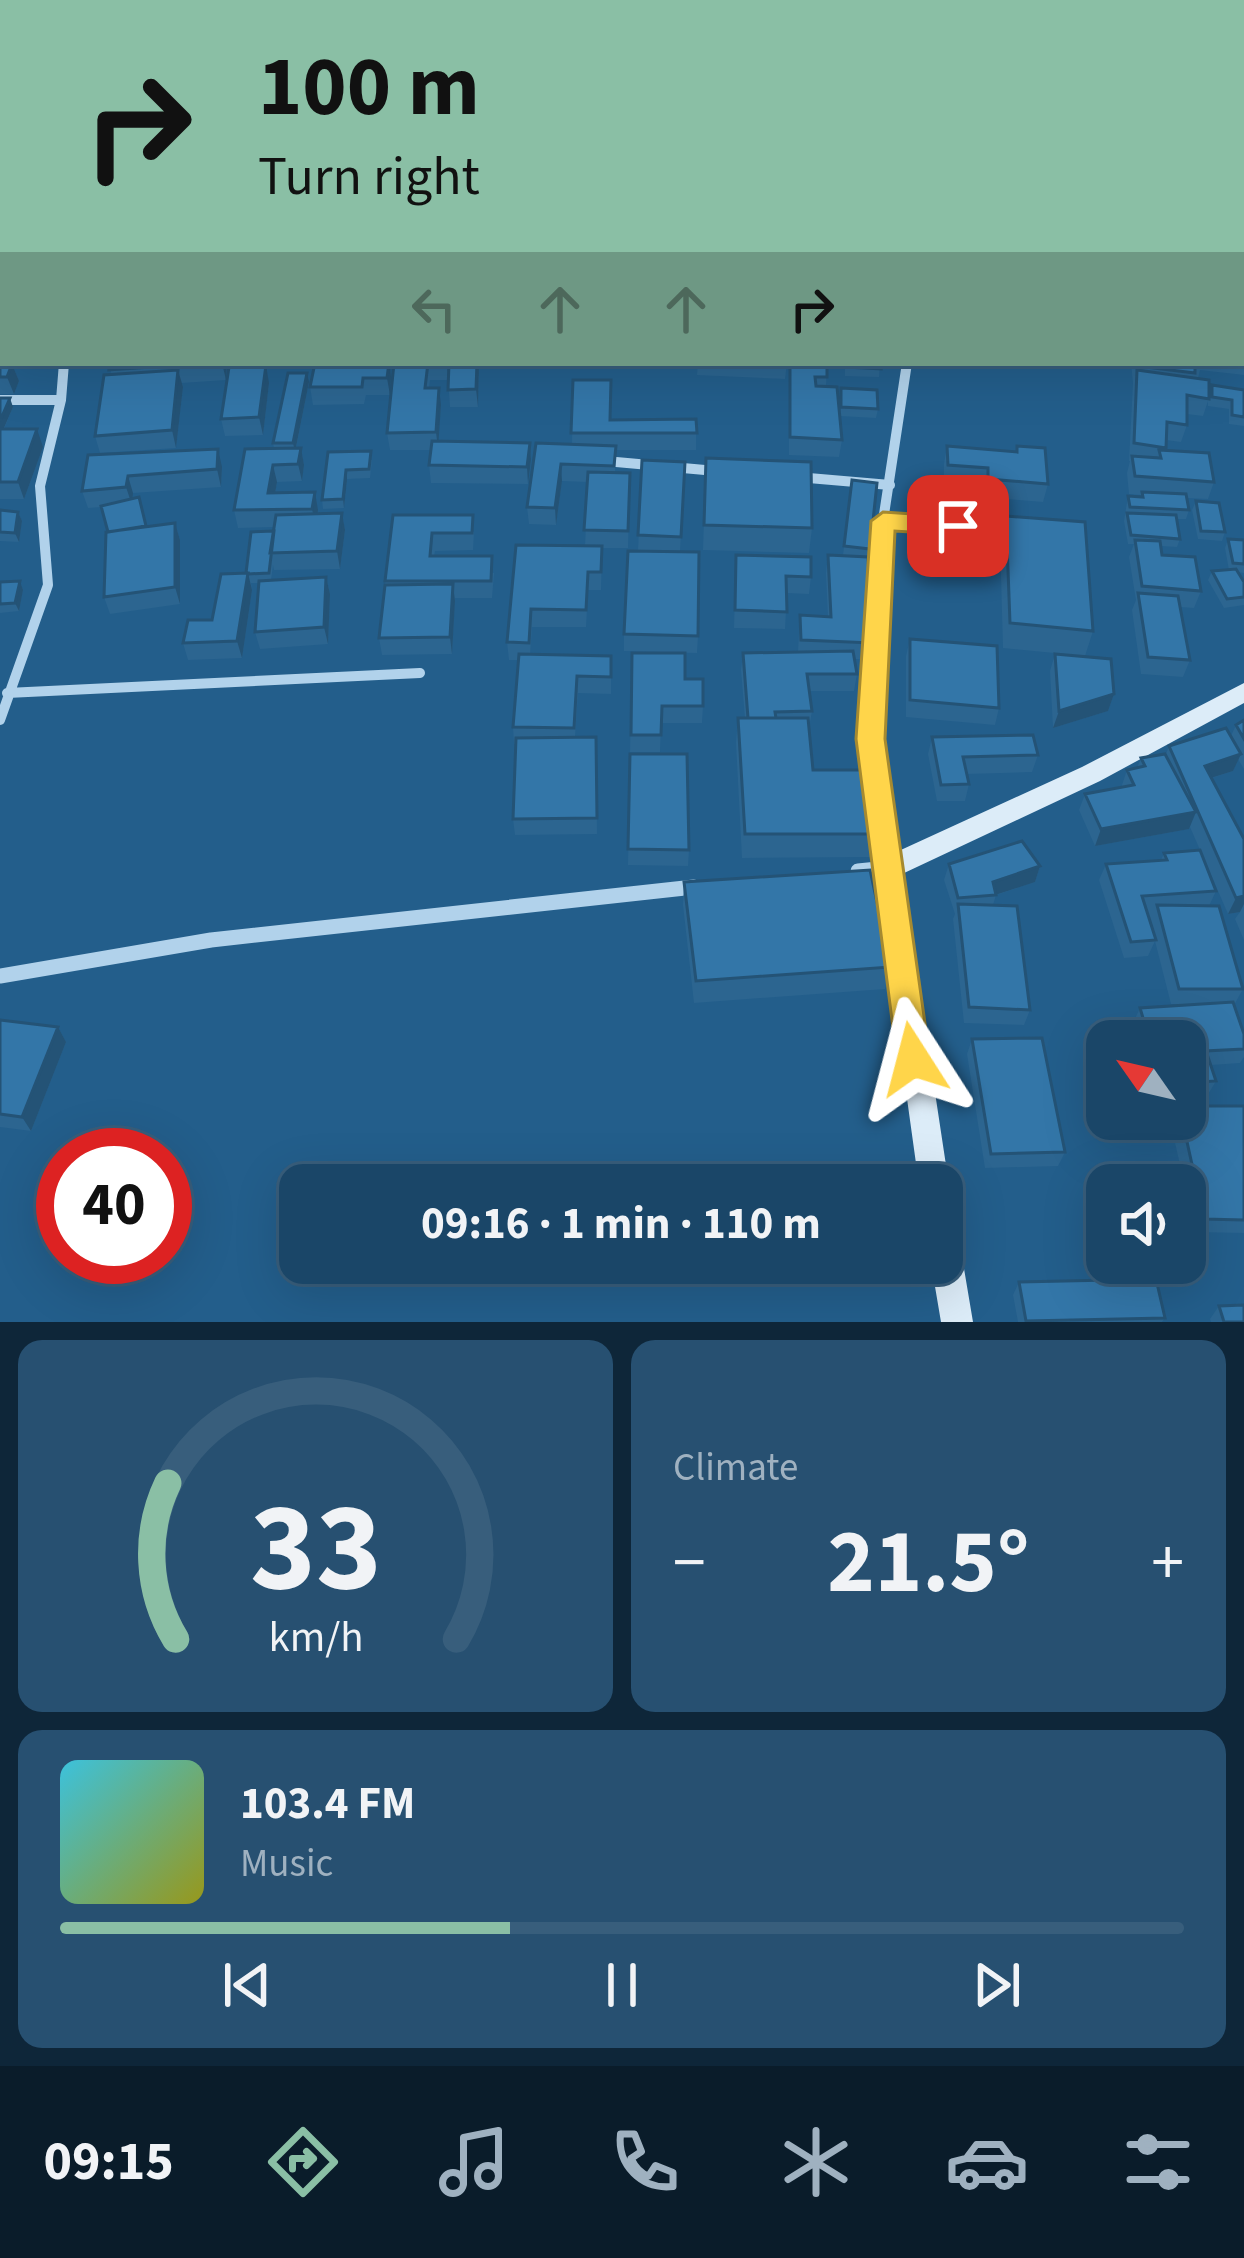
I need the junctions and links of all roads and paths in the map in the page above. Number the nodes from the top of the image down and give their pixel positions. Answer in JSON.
{"nodes":[{"id":1,"x":64,"y":366,"type":"edge"},
{"id":2,"x":907,"y":366,"type":"edge"},
{"id":3,"x":0,"y":400,"type":"edge"},
{"id":4,"x":61,"y":400,"type":"junction"},
{"id":5,"x":596,"y":460,"type":"edge"},
{"id":6,"x":732,"y":472,"type":"edge"},
{"id":7,"x":777,"y":476,"type":"edge"},
{"id":8,"x":890,"y":485,"type":"junction"},
{"id":9,"x":883,"y":521,"type":"junction"},
{"id":10,"x":1033,"y":532,"type":"edge"},
{"id":11,"x":420,"y":673,"type":"dead end"},
{"id":12,"x":1244,"y":692,"type":"edge"},
{"id":13,"x":7,"y":693,"type":"junction"},
{"id":14,"x":0,"y":720,"type":"edge"},
{"id":15,"x":888,"y":868,"type":"junction"},
{"id":16,"x":842,"y":873,"type":"edge"},
{"id":17,"x":705,"y":886,"type":"edge"},
{"id":18,"x":0,"y":976,"type":"edge"},
{"id":19,"x":931,"y":1164,"type":"edge"},
{"id":20,"x":951,"y":1284,"type":"edge"},
{"id":21,"x":957,"y":1322,"type":"edge"}],
"edges":[{"from":1,"to":4,"type":"street"},
{"from":2,"to":8,"type":"street"},
{"from":3,"to":4,"type":"street"},
{"from":4,"to":13,"type":"street"},
{"from":5,"to":6,"type":"street"},
{"from":7,"to":8,"type":"street"},
{"from":8,"to":9,"type":"street"},
{"from":9,"to":10,"type":"street"},
{"from":9,"to":15,"type":"street"},
{"from":11,"to":13,"type":"street"},
{"from":12,"to":15,"type":"street"},
{"from":13,"to":14,"type":"street"},
{"from":15,"to":16,"type":"street"},
{"from":15,"to":19,"type":"street"},
{"from":17,"to":18,"type":"street"},
{"from":20,"to":21,"type":"street"}]}
